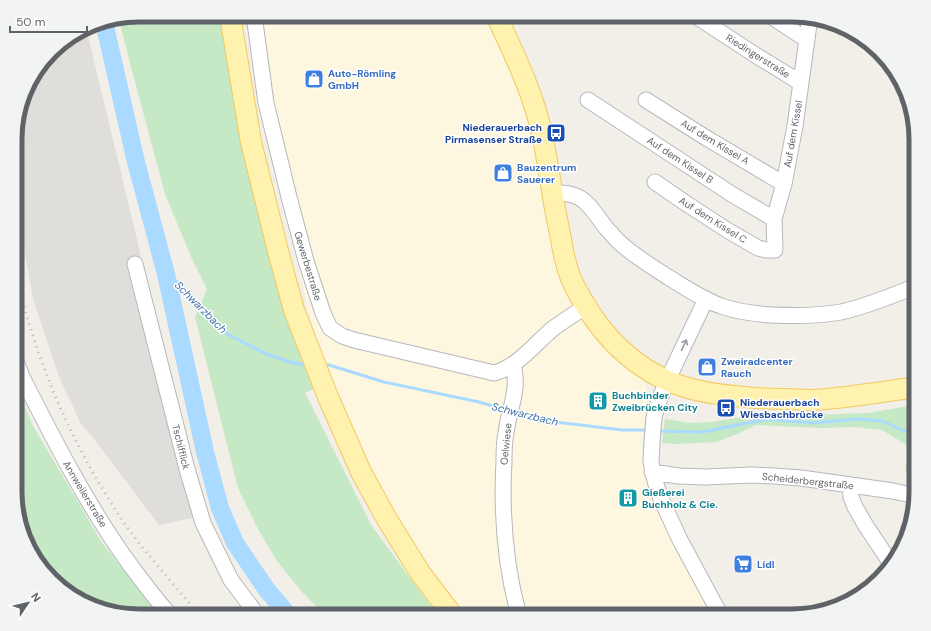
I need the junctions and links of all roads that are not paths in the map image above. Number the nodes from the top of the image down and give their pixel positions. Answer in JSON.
{"nodes":[{"id":1,"x":231,"y":22,"type":"edge"},
{"id":2,"x":255,"y":22,"type":"edge"},
{"id":3,"x":499,"y":22,"type":"edge"},
{"id":4,"x":705,"y":22,"type":"edge"},
{"id":5,"x":780,"y":22,"type":"edge"},
{"id":6,"x":809,"y":23,"type":"edge"},
{"id":7,"x":807,"y":40,"type":"junction"},
{"id":8,"x":801,"y":83,"type":"junction"},
{"id":9,"x":588,"y":100,"type":"dead end"},
{"id":10,"x":646,"y":100,"type":"dead end"},
{"id":11,"x":655,"y":182,"type":"dead end"},
{"id":12,"x":784,"y":184,"type":"junction"},
{"id":13,"x":552,"y":192,"type":"junction"},
{"id":14,"x":774,"y":219,"type":"junction"},
{"id":15,"x":775,"y":250,"type":"joint"},
{"id":16,"x":135,"y":264,"type":"dead end"},
{"id":17,"x":909,"y":289,"type":"edge"},
{"id":18,"x":706,"y":299,"type":"junction"},
{"id":19,"x":586,"y":306,"type":"junction"},
{"id":20,"x":513,"y":364,"type":"junction"},
{"id":21,"x":22,"y":378,"type":"edge"},
{"id":22,"x":667,"y":381,"type":"junction"},
{"id":23,"x":909,"y":389,"type":"edge"},
{"id":24,"x":652,"y":472,"type":"junction"},
{"id":25,"x":850,"y":485,"type":"junction"},
{"id":26,"x":909,"y":494,"type":"edge"},
{"id":27,"x":888,"y":559,"type":"edge"},
{"id":28,"x":165,"y":609,"type":"edge"},
{"id":29,"x":253,"y":609,"type":"edge"},
{"id":30,"x":448,"y":609,"type":"edge"},
{"id":31,"x":517,"y":609,"type":"edge"},
{"id":32,"x":717,"y":609,"type":"edge"}],
"edges":[{"from":1,"to":30,"type":"main road"},
{"from":2,"to":20,"type":"street","name":"Gewerbestraße"},
{"from":3,"to":13,"type":"main road"},
{"from":4,"to":8,"type":"street","name":"Riedingerstraße"},
{"from":5,"to":7,"type":"street"},
{"from":6,"to":7,"type":"street","name":"Auf dem Kissel"},
{"from":7,"to":8,"type":"street","name":"Auf dem Kissel"},
{"from":8,"to":12,"type":"street","name":"Auf dem Kissel"},
{"from":9,"to":14,"type":"street","name":"Auf dem Kissel B"},
{"from":10,"to":12,"type":"street","name":"Auf dem Kissel A"},
{"from":11,"to":15,"type":"street","name":"Auf dem Kissel C"},
{"from":12,"to":14,"type":"street","name":"Auf dem Kissel"},
{"from":13,"to":18,"type":"street"},
{"from":13,"to":19,"type":"main road"},
{"from":14,"to":15,"type":"street","name":"Auf dem Kissel"},
{"from":16,"to":29,"type":"street","name":"Tschifflick"},
{"from":17,"to":18,"type":"street"},
{"from":22,"to":18,"type":"street","one_way":true},
{"from":19,"to":20,"type":"street"},
{"from":19,"to":22,"type":"main road"},
{"from":20,"to":31,"type":"street","name":"Oelwiese"},
{"from":21,"to":28,"type":"street","name":"Annweilerstraße"},
{"from":22,"to":23,"type":"main road"},
{"from":22,"to":24,"type":"street"},
{"from":24,"to":25,"type":"street","name":"Scheiderbergstraße"},
{"from":24,"to":32,"type":"street"},
{"from":25,"to":26,"type":"street","name":"Scheiderbergstraße"},
{"from":25,"to":27,"type":"street"}]}
